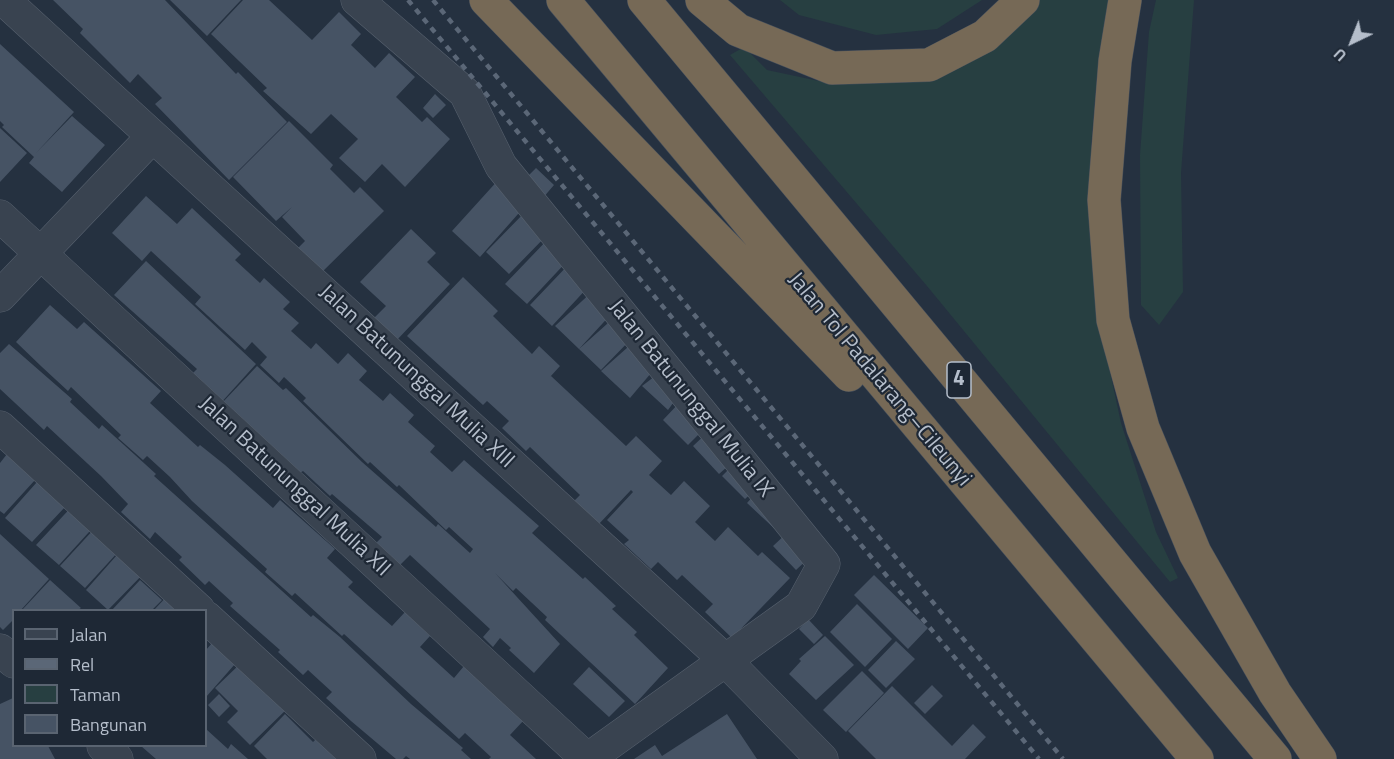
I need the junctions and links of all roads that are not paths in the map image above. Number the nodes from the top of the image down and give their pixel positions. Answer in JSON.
{"nodes":[{"id":1,"x":4,"y":0,"type":"edge"},
{"id":2,"x":357,"y":0,"type":"edge"},
{"id":3,"x":486,"y":0,"type":"edge"},
{"id":4,"x":563,"y":0,"type":"edge"},
{"id":5,"x":644,"y":0,"type":"edge"},
{"id":6,"x":702,"y":0,"type":"edge"},
{"id":7,"x":1023,"y":0,"type":"edge"},
{"id":8,"x":1125,"y":0,"type":"edge"},
{"id":9,"x":152,"y":137,"type":"junction"},
{"id":10,"x":0,"y":216,"type":"edge"},
{"id":11,"x":40,"y":253,"type":"junction"},
{"id":12,"x":0,"y":296,"type":"edge"},
{"id":13,"x":0,"y":427,"type":"edge"},
{"id":14,"x":939,"y":452,"type":"junction"},
{"id":15,"x":198,"y":609,"type":"edge"},
{"id":16,"x":207,"y":617,"type":"edge"},
{"id":17,"x":0,"y":650,"type":"edge"},
{"id":18,"x":12,"y":660,"type":"edge"},
{"id":19,"x":725,"y":660,"type":"junction"},
{"id":20,"x":104,"y":747,"type":"edge"},
{"id":21,"x":117,"y":759,"type":"edge"},
{"id":22,"x":360,"y":759,"type":"edge"},
{"id":23,"x":587,"y":759,"type":"edge"},
{"id":24,"x":822,"y":759,"type":"edge"},
{"id":25,"x":1197,"y":759,"type":"edge"},
{"id":26,"x":1275,"y":759,"type":"edge"},
{"id":27,"x":1320,"y":759,"type":"edge"}],
"edges":[{"from":1,"to":9,"type":"street","name":"Jalan Batununggal Mulia XIII"},
{"from":2,"to":19,"type":"street","name":"Jalan Batununggal Mulia IX"},
{"from":3,"to":14,"type":"highway"},
{"from":4,"to":14,"type":"highway","name":"Jalan Tol Padalarang–Cileunyi"},
{"from":5,"to":26,"type":"highway","number":"4"},
{"from":6,"to":7,"type":"highway"},
{"from":8,"to":27,"type":"highway"},
{"from":9,"to":11,"type":"street"},
{"from":9,"to":19,"type":"street","name":"Jalan Batununggal Mulia XIII"},
{"from":10,"to":11,"type":"street","name":"Jalan Batununggal Mulia XII"},
{"from":11,"to":12,"type":"street"},
{"from":11,"to":23,"type":"street","name":"Jalan Batununggal Mulia XII"},
{"from":13,"to":15,"type":"street"},
{"from":14,"to":25,"type":"highway","name":"Jalan Tol Padalarang–Cileunyi"},
{"from":16,"to":22,"type":"street"},
{"from":17,"to":18,"type":"street"},
{"from":19,"to":23,"type":"street","name":"Jalan Batununggal Mulia IX"},
{"from":19,"to":24,"type":"street","name":"Jalan Batununggal Mulia XIII"},
{"from":20,"to":21,"type":"street"}]}
